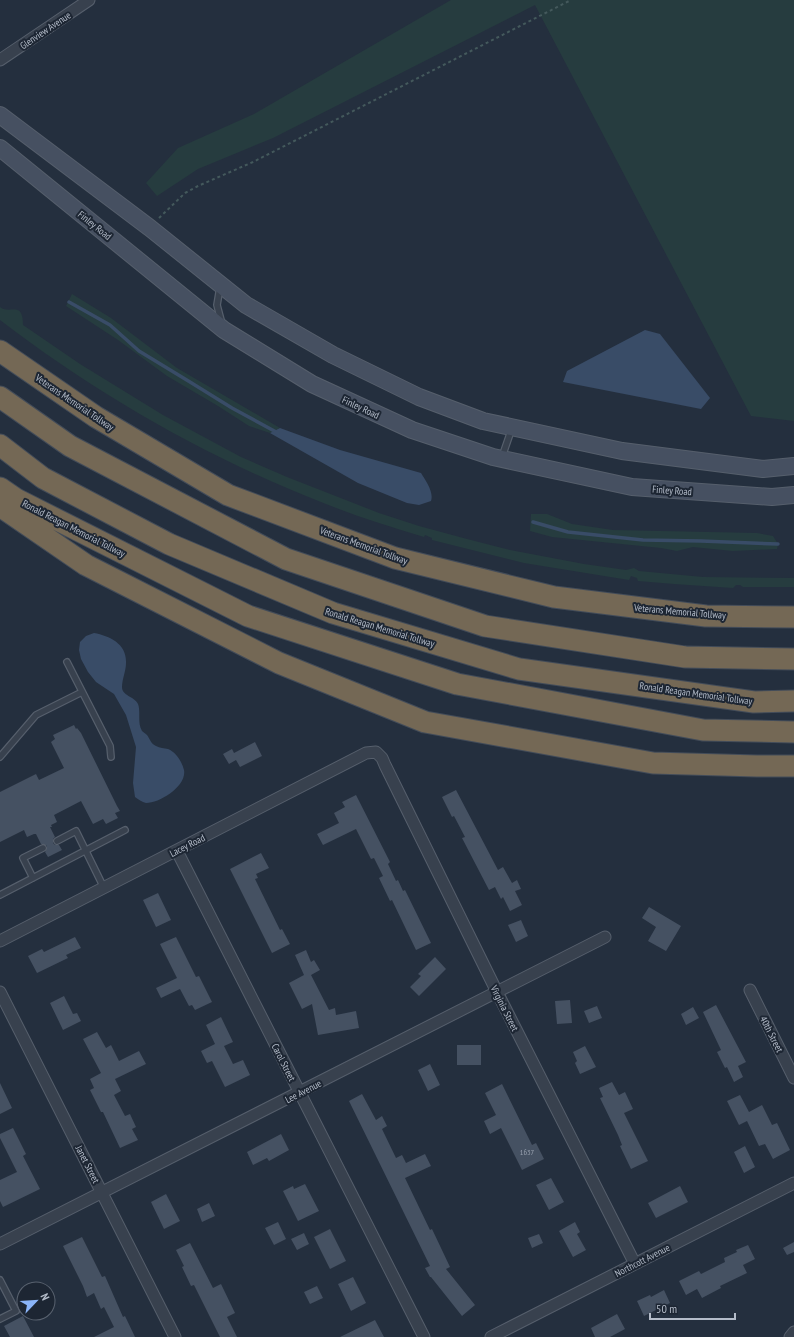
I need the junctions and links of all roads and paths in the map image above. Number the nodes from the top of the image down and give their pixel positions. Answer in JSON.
{"nodes":[{"id":1,"x":89,"y":0,"type":"edge"},
{"id":2,"x":571,"y":0,"type":"edge"},
{"id":3,"x":0,"y":60,"type":"edge"},
{"id":4,"x":0,"y":114,"type":"edge"},
{"id":5,"x":0,"y":148,"type":"edge"},
{"id":6,"x":150,"y":228,"type":"junction"},
{"id":7,"x":221,"y":285,"type":"junction"},
{"id":8,"x":224,"y":330,"type":"junction"},
{"id":9,"x":0,"y":351,"type":"edge"},
{"id":10,"x":0,"y":397,"type":"edge"},
{"id":11,"x":512,"y":428,"type":"junction"},
{"id":12,"x":0,"y":445,"type":"edge"},
{"id":13,"x":501,"y":459,"type":"junction"},
{"id":14,"x":794,"y":466,"type":"edge"},
{"id":15,"x":0,"y":488,"type":"edge"},
{"id":16,"x":794,"y":495,"type":"edge"},
{"id":17,"x":0,"y":506,"type":"edge"},
{"id":18,"x":794,"y":604,"type":"edge"},
{"id":19,"x":706,"y":616,"type":"junction"},
{"id":20,"x":794,"y":617,"type":"edge"},
{"id":21,"x":794,"y":659,"type":"edge"},
{"id":22,"x":67,"y":662,"type":"dead end"},
{"id":23,"x":82,"y":692,"type":"junction"},
{"id":24,"x":794,"y":701,"type":"edge"},
{"id":25,"x":794,"y":732,"type":"edge"},
{"id":26,"x":376,"y":752,"type":"joint"},
{"id":27,"x":0,"y":757,"type":"edge"},
{"id":28,"x":111,"y":757,"type":"dead end"},
{"id":29,"x":794,"y":766,"type":"edge"},
{"id":30,"x":125,"y":830,"type":"dead end"},
{"id":31,"x":57,"y":841,"type":"dead end"},
{"id":32,"x":43,"y":848,"type":"dead end"},
{"id":33,"x":86,"y":850,"type":"junction"},
{"id":34,"x":177,"y":851,"type":"junction"},
{"id":35,"x":33,"y":878,"type":"junction"},
{"id":36,"x":104,"y":888,"type":"junction"},
{"id":37,"x":0,"y":895,"type":"edge"},
{"id":38,"x":605,"y":937,"type":"dead end"},
{"id":39,"x":0,"y":941,"type":"edge"},
{"id":40,"x":750,"y":990,"type":"dead end"},
{"id":41,"x":0,"y":992,"type":"edge"},
{"id":42,"x":497,"y":992,"type":"junction"},
{"id":43,"x":794,"y":1078,"type":"edge"},
{"id":44,"x":300,"y":1092,"type":"junction"},
{"id":45,"x":794,"y":1183,"type":"edge"},
{"id":46,"x":102,"y":1193,"type":"junction"},
{"id":47,"x":0,"y":1244,"type":"edge"},
{"id":48,"x":635,"y":1264,"type":"junction"},
{"id":49,"x":0,"y":1280,"type":"edge"},
{"id":50,"x":0,"y":1319,"type":"edge"},
{"id":51,"x":794,"y":1332,"type":"edge"},
{"id":52,"x":175,"y":1337,"type":"edge"},
{"id":53,"x":424,"y":1337,"type":"edge"},
{"id":54,"x":491,"y":1337,"type":"edge"},
{"id":55,"x":790,"y":1337,"type":"edge"}],
"edges":[{"from":1,"to":3,"type":"street","name":"Glenview Avenue"},
{"from":2,"to":6,"type":"path"},
{"from":4,"to":6,"type":"main road"},
{"from":5,"to":8,"type":"main road","name":"Finley Road"},
{"from":6,"to":7,"type":"main road"},
{"from":7,"to":8,"type":"lane"},
{"from":7,"to":11,"type":"main road"},
{"from":8,"to":13,"type":"main road","name":"Finley Road"},
{"from":9,"to":19,"type":"highway","name":"Veterans Memorial Tollway"},
{"from":10,"to":21,"type":"highway"},
{"from":11,"to":13,"type":"lane"},
{"from":11,"to":14,"type":"main road"},
{"from":12,"to":24,"type":"highway","name":"Ronald Reagan Memorial Tollway"},
{"from":13,"to":16,"type":"main road","name":"Finley Road"},
{"from":15,"to":25,"type":"highway","name":"Ronald Reagan Memorial Tollway"},
{"from":17,"to":29,"type":"highway"},
{"from":18,"to":19,"type":"highway"},
{"from":19,"to":20,"type":"highway","name":"Veterans Memorial Tollway"},
{"from":22,"to":23,"type":"lane"},
{"from":23,"to":27,"type":"lane"},
{"from":23,"to":28,"type":"lane"},
{"from":26,"to":34,"type":"street","name":"Lacey Road"},
{"from":26,"to":42,"type":"street","name":"Virginia Street"},
{"from":30,"to":33,"type":"lane"},
{"from":31,"to":33,"type":"lane"},
{"from":32,"to":35,"type":"lane"},
{"from":33,"to":35,"type":"lane"},
{"from":33,"to":36,"type":"lane"},
{"from":34,"to":36,"type":"street","name":"Lacey Road"},
{"from":34,"to":44,"type":"street","name":"Carol Street"},
{"from":35,"to":37,"type":"lane"},
{"from":36,"to":39,"type":"street","name":"Lacey Road"},
{"from":38,"to":42,"type":"street","name":"Lee Avenue"},
{"from":40,"to":43,"type":"street","name":"40th Street"},
{"from":41,"to":46,"type":"street","name":"Janet Street"},
{"from":42,"to":44,"type":"street","name":"Lee Avenue"},
{"from":42,"to":48,"type":"street","name":"Virginia Street"},
{"from":44,"to":46,"type":"street","name":"Lee Avenue"},
{"from":44,"to":53,"type":"street","name":"Carol Street"},
{"from":45,"to":48,"type":"street","name":"Northcott Avenue"},
{"from":46,"to":47,"type":"street","name":"Lee Avenue"},
{"from":46,"to":52,"type":"street","name":"Janet Street"},
{"from":48,"to":54,"type":"street","name":"Northcott Avenue"},
{"from":49,"to":50,"type":"lane"},
{"from":51,"to":55,"type":"street"}]}
